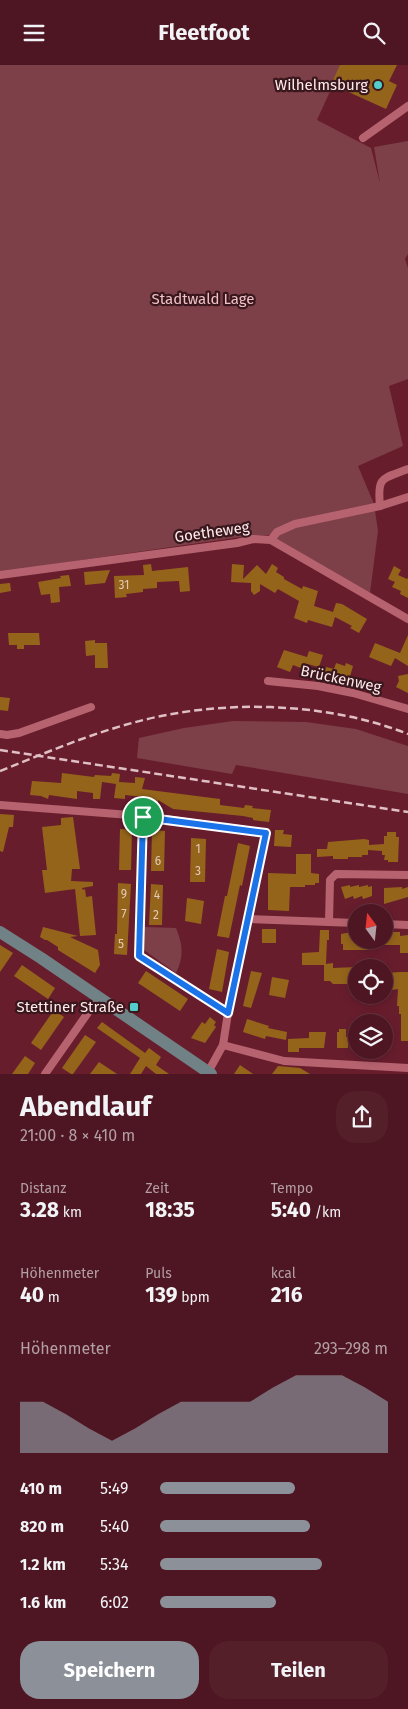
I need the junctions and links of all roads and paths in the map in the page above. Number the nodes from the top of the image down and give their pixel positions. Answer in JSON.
{"nodes":[{"id":1,"x":408,"y":106,"type":"edge"},
{"id":2,"x":362,"y":138,"type":"dead end"},
{"id":3,"x":408,"y":469,"type":"edge"},
{"id":4,"x":408,"y":497,"type":"edge"},
{"id":5,"x":380,"y":506,"type":"junction"},
{"id":6,"x":272,"y":540,"type":"junction"},
{"id":7,"x":0,"y":575,"type":"edge"},
{"id":8,"x":408,"y":619,"type":"edge"},
{"id":9,"x":268,"y":681,"type":"dead end"},
{"id":10,"x":91,"y":707,"type":"dead end"},
{"id":11,"x":408,"y":709,"type":"edge"},
{"id":12,"x":0,"y":733,"type":"edge"},
{"id":13,"x":0,"y":805,"type":"edge"},
{"id":14,"x":143,"y":817,"type":"junction"},
{"id":15,"x":408,"y":875,"type":"edge"},
{"id":16,"x":249,"y":919,"type":"junction"},
{"id":17,"x":329,"y":922,"type":"junction"},
{"id":18,"x":348,"y":923,"type":"edge"},
{"id":19,"x":393,"y":924,"type":"edge"},
{"id":20,"x":408,"y":925,"type":"edge"},
{"id":21,"x":0,"y":932,"type":"edge"},
{"id":22,"x":99,"y":997,"type":"junction"},
{"id":23,"x":228,"y":1013,"type":"junction"},
{"id":24,"x":223,"y":1045,"type":"junction"},
{"id":25,"x":408,"y":1067,"type":"edge"},
{"id":26,"x":209,"y":1073,"type":"edge"},
{"id":27,"x":45,"y":1074,"type":"edge"}],
"edges":[{"from":1,"to":2,"type":"street"},
{"from":3,"to":5,"type":"street"},
{"from":4,"to":5,"type":"street"},
{"from":5,"to":6,"type":"street"},
{"from":6,"to":7,"type":"street","name":"Goetheweg"},
{"from":6,"to":8,"type":"street","name":"Goetheweg"},
{"from":9,"to":11,"type":"street","name":"Brückenweg"},
{"from":10,"to":12,"type":"street"},
{"from":13,"to":14,"type":"street"},
{"from":14,"to":16,"type":"street"},
{"from":14,"to":23,"type":"street"},
{"from":15,"to":17,"type":"street"},
{"from":16,"to":17,"type":"street"},
{"from":16,"to":23,"type":"street"},
{"from":17,"to":18,"type":"street"},
{"from":19,"to":20,"type":"street"},
{"from":21,"to":22,"type":"main road"},
{"from":22,"to":26,"type":"main road"},
{"from":22,"to":27,"type":"street"},
{"from":23,"to":24,"type":"street"},
{"from":24,"to":25,"type":"street"},
{"from":24,"to":26,"type":"street"}]}
